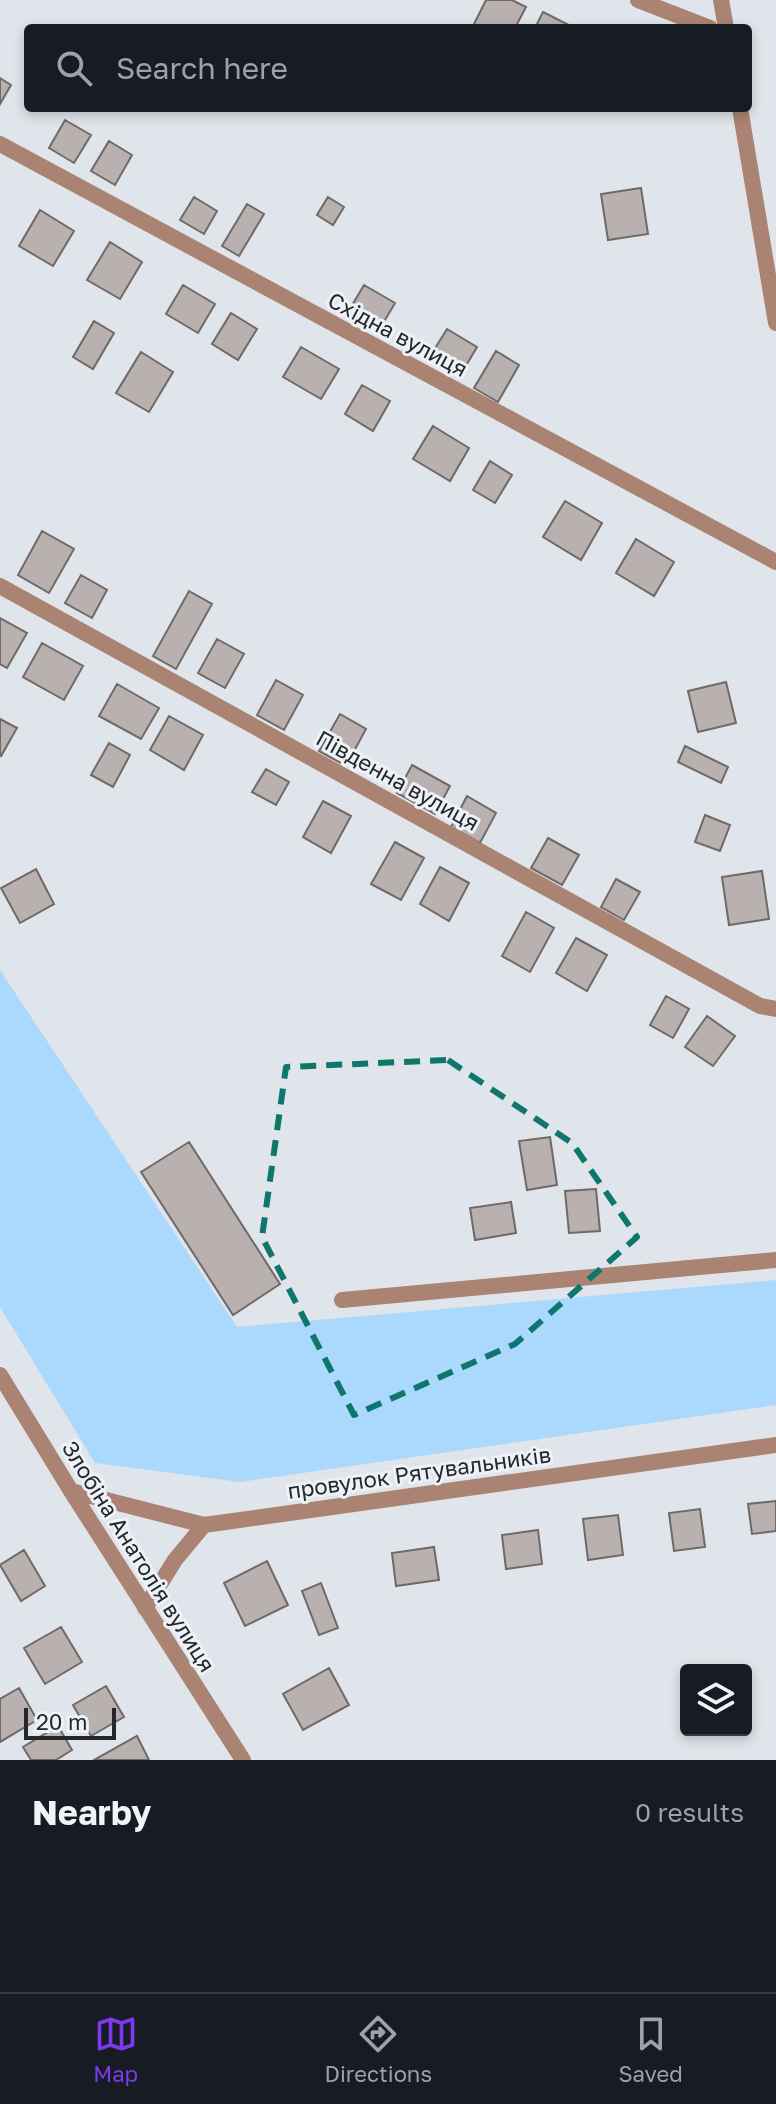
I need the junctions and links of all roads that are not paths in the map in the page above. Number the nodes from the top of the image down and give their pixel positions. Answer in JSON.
{"nodes":[{"id":1,"x":638,"y":0,"type":"edge"},
{"id":2,"x":721,"y":0,"type":"edge"},
{"id":3,"x":700,"y":24,"type":"edge"},
{"id":4,"x":725,"y":24,"type":"edge"},
{"id":5,"x":741,"y":112,"type":"edge"},
{"id":6,"x":0,"y":144,"type":"edge"},
{"id":7,"x":776,"y":323,"type":"edge"},
{"id":8,"x":776,"y":562,"type":"edge"},
{"id":9,"x":0,"y":586,"type":"edge"},
{"id":10,"x":776,"y":1009,"type":"edge"},
{"id":11,"x":776,"y":1260,"type":"edge"},
{"id":12,"x":342,"y":1300,"type":"dead end"},
{"id":13,"x":0,"y":1375,"type":"edge"},
{"id":14,"x":776,"y":1445,"type":"edge"},
{"id":15,"x":71,"y":1491,"type":"junction"},
{"id":16,"x":204,"y":1525,"type":"junction"},
{"id":17,"x":145,"y":1608,"type":"junction"},
{"id":18,"x":243,"y":1760,"type":"edge"}],
"edges":[{"from":1,"to":3,"type":"street"},
{"from":2,"to":4,"type":"street"},
{"from":5,"to":7,"type":"street"},
{"from":6,"to":8,"type":"street","name":"Східна вулиця"},
{"from":9,"to":10,"type":"street","name":"Південна вулиця"},
{"from":11,"to":12,"type":"street"},
{"from":13,"to":15,"type":"street","name":"Злобіна Анатолія вулиця"},
{"from":14,"to":16,"type":"street","name":"провулок Рятувальників"},
{"from":15,"to":16,"type":"street","name":"провулок Рятувальників"},
{"from":15,"to":17,"type":"street","name":"Злобіна Анатолія вулиця"},
{"from":16,"to":17,"type":"street"},
{"from":17,"to":18,"type":"street","name":"Злобіна Анатолія вулиця"}]}
